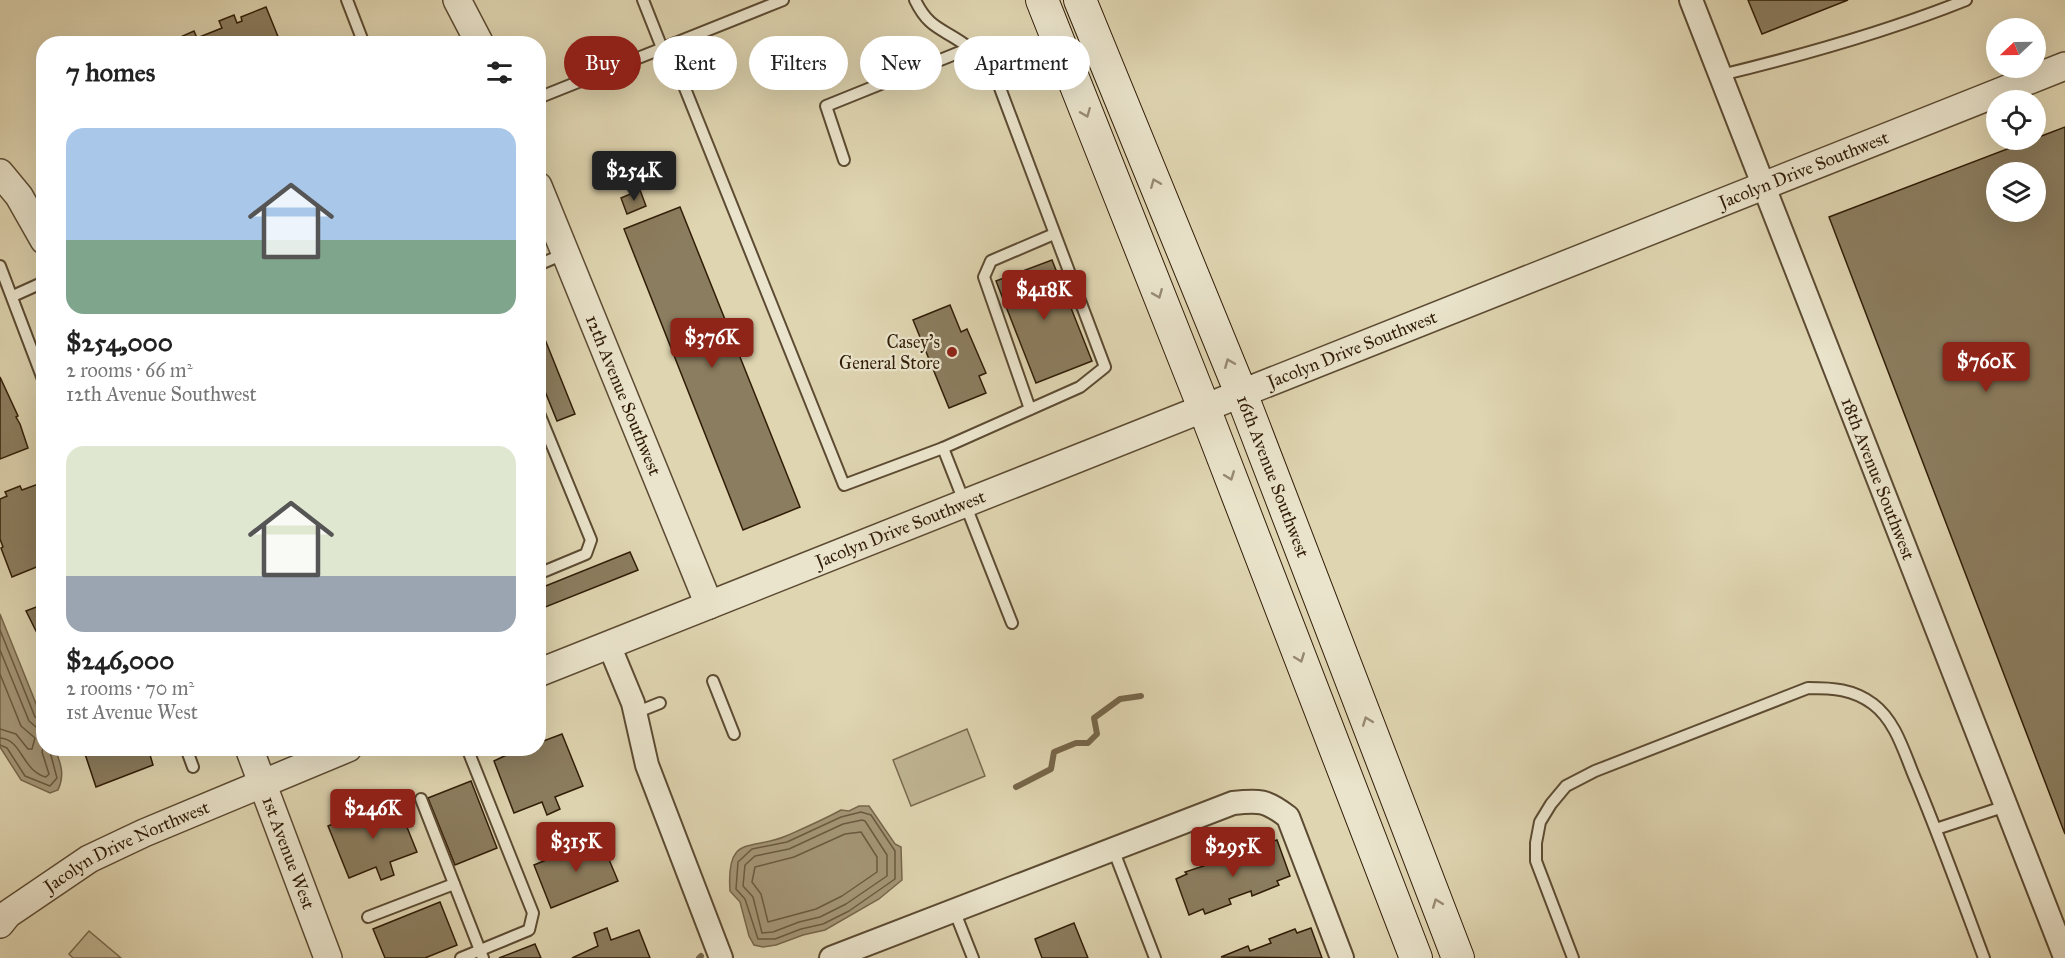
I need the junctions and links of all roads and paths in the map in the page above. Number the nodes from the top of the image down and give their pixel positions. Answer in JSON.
{"nodes":[{"id":1,"x":347,"y":0,"type":"edge"},
{"id":2,"x":457,"y":0,"type":"edge"},
{"id":3,"x":643,"y":0,"type":"edge"},
{"id":4,"x":783,"y":0,"type":"edge"},
{"id":5,"x":915,"y":0,"type":"edge"},
{"id":6,"x":1042,"y":0,"type":"edge"},
{"id":7,"x":1058,"y":0,"type":"edge"},
{"id":8,"x":1080,"y":0,"type":"edge"},
{"id":9,"x":1691,"y":0,"type":"edge"},
{"id":10,"x":1966,"y":0,"type":"edge"},
{"id":11,"x":1094,"y":34,"type":"junction"},
{"id":12,"x":361,"y":36,"type":"edge"},
{"id":13,"x":476,"y":36,"type":"edge"},
{"id":14,"x":660,"y":36,"type":"edge"},
{"id":15,"x":693,"y":36,"type":"edge"},
{"id":16,"x":954,"y":39,"type":"edge"},
{"id":17,"x":653,"y":52,"type":"edge"},
{"id":18,"x":954,"y":54,"type":"edge"},
{"id":19,"x":2065,"y":66,"type":"edge"},
{"id":20,"x":1721,"y":75,"type":"junction"},
{"id":21,"x":683,"y":90,"type":"edge"},
{"id":22,"x":1001,"y":90,"type":"edge"},
{"id":23,"x":546,"y":95,"type":"edge"},
{"id":24,"x":844,"y":160,"type":"dead end"},
{"id":25,"x":0,"y":173,"type":"edge"},
{"id":26,"x":1764,"y":186,"type":"junction"},
{"id":27,"x":546,"y":205,"type":"edge"},
{"id":28,"x":36,"y":226,"type":"edge"},
{"id":29,"x":1054,"y":234,"type":"junction"},
{"id":30,"x":566,"y":253,"type":"junction"},
{"id":31,"x":546,"y":262,"type":"edge"},
{"id":32,"x":0,"y":266,"type":"edge"},
{"id":33,"x":36,"y":286,"type":"edge"},
{"id":34,"x":13,"y":296,"type":"junction"},
{"id":35,"x":36,"y":360,"type":"edge"},
{"id":36,"x":1241,"y":393,"type":"junction"},
{"id":37,"x":1204,"y":408,"type":"junction"},
{"id":38,"x":1030,"y":409,"type":"junction"},
{"id":39,"x":546,"y":430,"type":"edge"},
{"id":40,"x":943,"y":448,"type":"junction"},
{"id":41,"x":964,"y":504,"type":"junction"},
{"id":42,"x":546,"y":571,"type":"edge"},
{"id":43,"x":709,"y":605,"type":"junction"},
{"id":44,"x":1012,"y":623,"type":"dead end"},
{"id":45,"x":609,"y":645,"type":"junction"},
{"id":46,"x":546,"y":670,"type":"edge"},
{"id":47,"x":713,"y":681,"type":"dead end"},
{"id":48,"x":660,"y":703,"type":"dead end"},
{"id":49,"x":635,"y":713,"type":"junction"},
{"id":50,"x":734,"y":734,"type":"dead end"},
{"id":51,"x":189,"y":756,"type":"edge"},
{"id":52,"x":252,"y":756,"type":"edge"},
{"id":53,"x":328,"y":756,"type":"edge"},
{"id":54,"x":470,"y":756,"type":"edge"},
{"id":55,"x":193,"y":767,"type":"dead end"},
{"id":56,"x":262,"y":782,"type":"junction"},
{"id":57,"x":421,"y":799,"type":"dead end"},
{"id":58,"x":2006,"y":806,"type":"junction"},
{"id":59,"x":1936,"y":829,"type":"junction"},
{"id":60,"x":1113,"y":849,"type":"junction"},
{"id":61,"x":454,"y":884,"type":"junction"},
{"id":62,"x":954,"y":910,"type":"junction"},
{"id":63,"x":368,"y":917,"type":"dead end"},
{"id":64,"x":0,"y":924,"type":"edge"},
{"id":65,"x":482,"y":954,"type":"edge"},
{"id":66,"x":2065,"y":957,"type":"edge"},
{"id":67,"x":328,"y":958,"type":"edge"},
{"id":68,"x":461,"y":958,"type":"edge"},
{"id":69,"x":721,"y":958,"type":"edge"},
{"id":70,"x":831,"y":958,"type":"edge"},
{"id":71,"x":973,"y":958,"type":"edge"},
{"id":72,"x":1155,"y":958,"type":"edge"},
{"id":73,"x":1342,"y":958,"type":"edge"},
{"id":74,"x":1416,"y":958,"type":"edge"},
{"id":75,"x":1458,"y":958,"type":"edge"},
{"id":76,"x":1573,"y":958,"type":"edge"},
{"id":77,"x":1984,"y":958,"type":"edge"}],
"edges":[{"from":1,"to":12,"type":"lane"},
{"from":2,"to":13,"type":"street"},
{"from":3,"to":14,"type":"lane"},
{"from":4,"to":15,"type":"lane"},
{"from":5,"to":16,"type":"lane"},
{"from":6,"to":37,"type":"main road","one_way":true},
{"from":7,"to":11,"type":"main road"},
{"from":8,"to":11,"type":"main road","name":"16th Avenue Southwest"},
{"from":9,"to":20,"type":"street","name":"18th Avenue Southwest"},
{"from":10,"to":20,"type":"lane"},
{"from":36,"to":11,"type":"main road","name":"16th Avenue Southwest","one_way":true},
{"from":17,"to":23,"type":"lane"},
{"from":18,"to":24,"type":"lane"},
{"from":19,"to":26,"type":"street","name":"Jacolyn Drive Southwest"},
{"from":20,"to":26,"type":"street","name":"18th Avenue Southwest"},
{"from":21,"to":40,"type":"lane"},
{"from":22,"to":29,"type":"lane"},
{"from":25,"to":28,"type":"street"},
{"from":26,"to":36,"type":"street","name":"Jacolyn Drive Southwest"},
{"from":26,"to":58,"type":"street","name":"18th Avenue Southwest"},
{"from":27,"to":30,"type":"street","name":"12th Avenue Southwest"},
{"from":29,"to":38,"type":"lane"},
{"from":29,"to":38,"type":"lane"},
{"from":30,"to":31,"type":"lane"},
{"from":30,"to":43,"type":"street","name":"12th Avenue Southwest"},
{"from":32,"to":34,"type":"lane"},
{"from":33,"to":34,"type":"lane"},
{"from":34,"to":35,"type":"lane"},
{"from":36,"to":37,"type":"street","name":"Jacolyn Drive Southwest"},
{"from":75,"to":36,"type":"main road","name":"16th Avenue Southwest","one_way":true},
{"from":37,"to":41,"type":"street","name":"Jacolyn Drive Southwest"},
{"from":37,"to":74,"type":"main road","one_way":true},
{"from":38,"to":40,"type":"lane"},
{"from":39,"to":42,"type":"lane"},
{"from":40,"to":41,"type":"lane"},
{"from":41,"to":43,"type":"street","name":"Jacolyn Drive Southwest"},
{"from":41,"to":44,"type":"lane"},
{"from":43,"to":45,"type":"street","name":"Jacolyn Drive Southwest"},
{"from":45,"to":46,"type":"street","name":"Jacolyn Drive Southwest"},
{"from":45,"to":49,"type":"street"},
{"from":47,"to":50,"type":"lane"},
{"from":48,"to":49,"type":"lane"},
{"from":49,"to":69,"type":"street"},
{"from":51,"to":55,"type":"lane"},
{"from":52,"to":56,"type":"street","name":"1st Avenue West"},
{"from":53,"to":56,"type":"street"},
{"from":54,"to":65,"type":"lane"},
{"from":56,"to":64,"type":"street","name":"Jacolyn Drive Northwest"},
{"from":56,"to":67,"type":"street","name":"1st Avenue West"},
{"from":57,"to":61,"type":"lane"},
{"from":58,"to":59,"type":"lane"},
{"from":58,"to":66,"type":"street","name":"18th Avenue Southwest"},
{"from":59,"to":76,"type":"lane"},
{"from":59,"to":77,"type":"lane"},
{"from":60,"to":62,"type":"street"},
{"from":60,"to":72,"type":"lane"},
{"from":60,"to":73,"type":"street"},
{"from":61,"to":63,"type":"lane"},
{"from":61,"to":65,"type":"lane"},
{"from":62,"to":70,"type":"street"},
{"from":62,"to":71,"type":"lane"},
{"from":65,"to":68,"type":"lane"}]}
